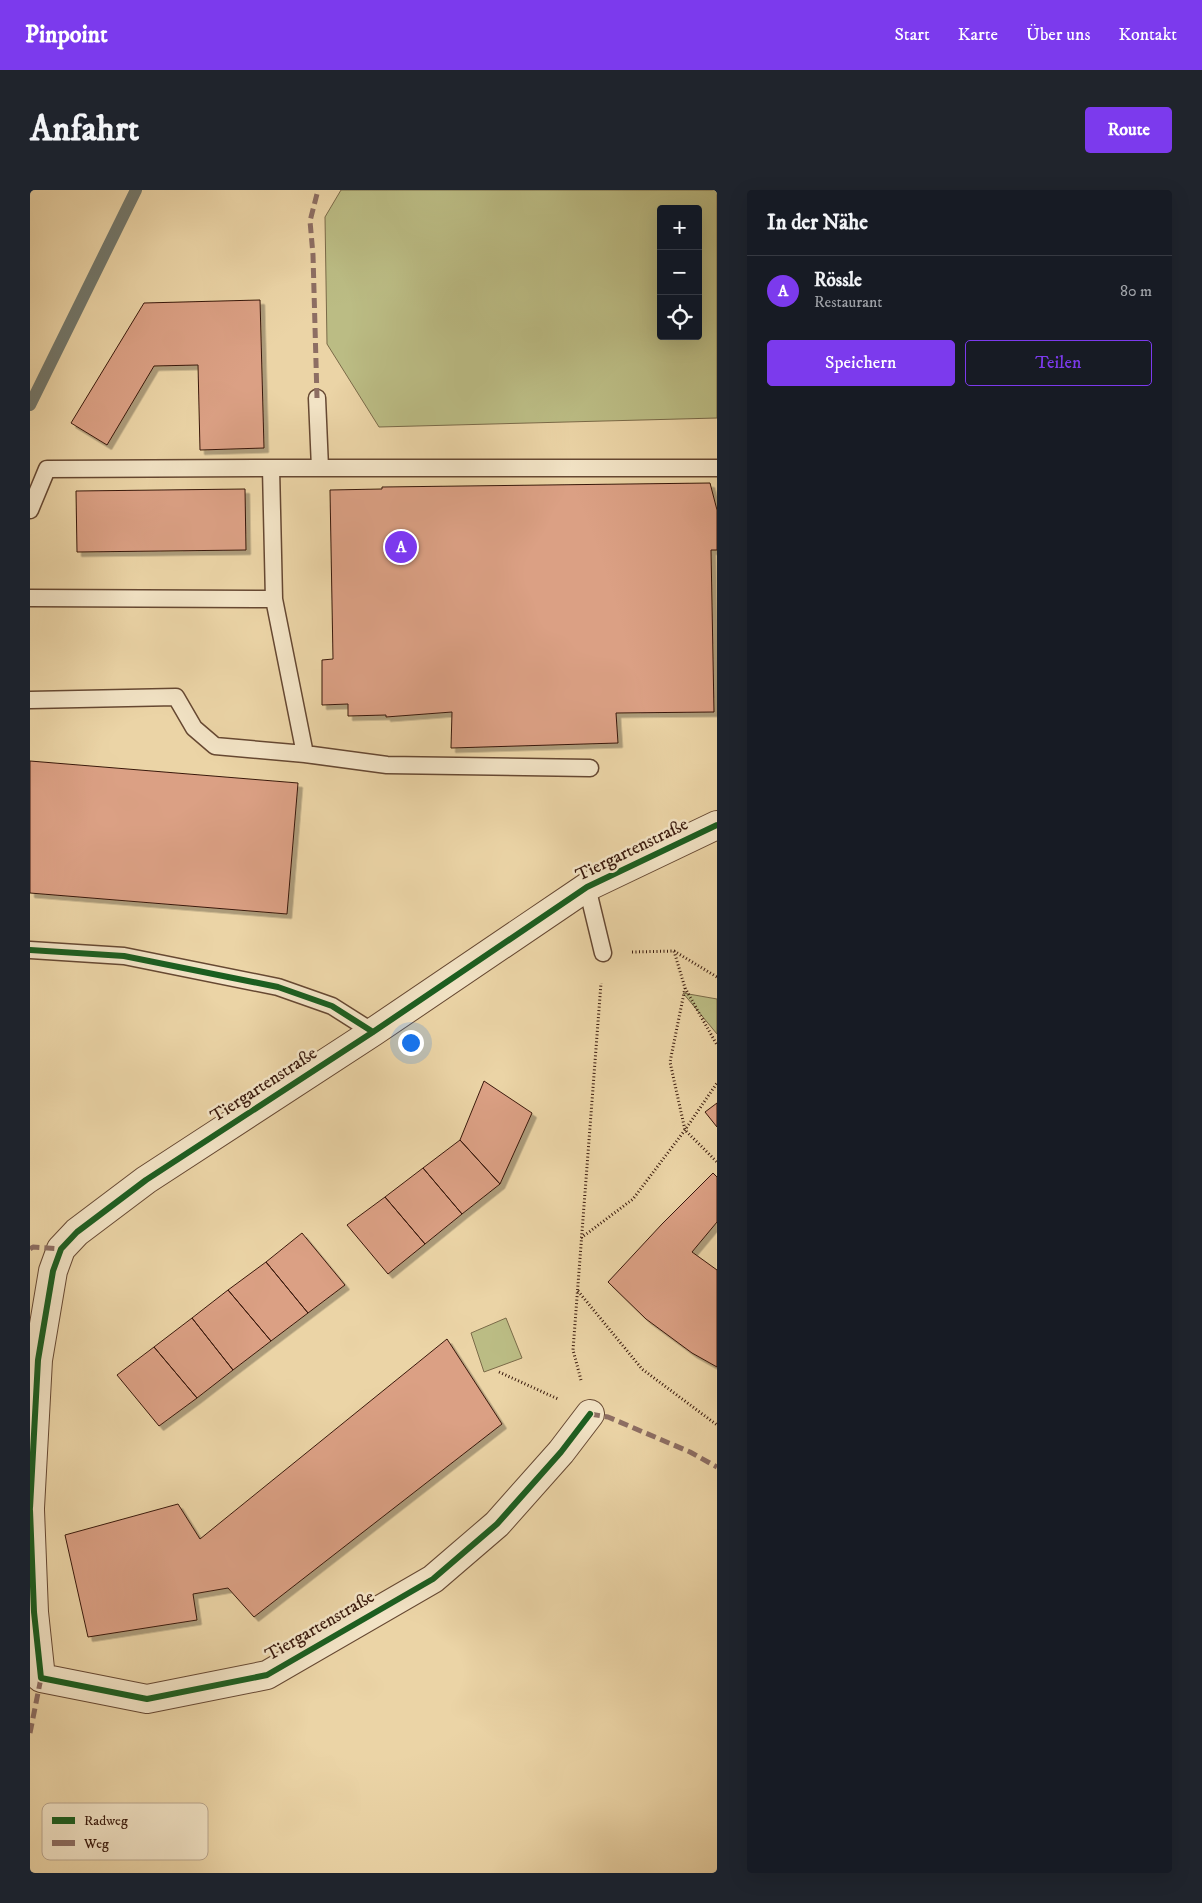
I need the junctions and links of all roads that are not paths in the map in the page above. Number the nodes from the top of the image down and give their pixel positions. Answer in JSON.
{"nodes":[{"id":1,"x":317,"y":398,"type":"dead end"},
{"id":2,"x":271,"y":468,"type":"junction"},
{"id":3,"x":320,"y":468,"type":"junction"},
{"id":4,"x":717,"y":468,"type":"edge"},
{"id":5,"x":30,"y":510,"type":"edge"},
{"id":6,"x":30,"y":598,"type":"edge"},
{"id":7,"x":274,"y":599,"type":"junction"},
{"id":8,"x":30,"y":700,"type":"edge"},
{"id":9,"x":305,"y":754,"type":"junction"},
{"id":10,"x":590,"y":768,"type":"dead end"},
{"id":11,"x":717,"y":825,"type":"edge"},
{"id":12,"x":587,"y":887,"type":"junction"},
{"id":13,"x":30,"y":950,"type":"edge"},
{"id":14,"x":603,"y":953,"type":"road end"},
{"id":15,"x":373,"y":1032,"type":"junction"},
{"id":16,"x":590,"y":1414,"type":"road end"},
{"id":17,"x":30,"y":1509,"type":"edge"}],
"edges":[{"from":1,"to":3,"type":"lane"},
{"from":2,"to":3,"type":"lane"},
{"from":2,"to":5,"type":"lane"},
{"from":2,"to":7,"type":"lane"},
{"from":3,"to":4,"type":"lane"},
{"from":6,"to":7,"type":"lane"},
{"from":7,"to":9,"type":"lane"},
{"from":8,"to":9,"type":"lane"},
{"from":9,"to":10,"type":"lane"},
{"from":11,"to":12,"type":"street","name":"Tiergartenstraße"},
{"from":12,"to":14,"type":"lane"},
{"from":12,"to":15,"type":"street","name":"Tiergartenstraße"},
{"from":13,"to":15,"type":"lane"},
{"from":15,"to":17,"type":"street","name":"Tiergartenstraße"},
{"from":16,"to":17,"type":"street","name":"Tiergartenstraße"}]}
